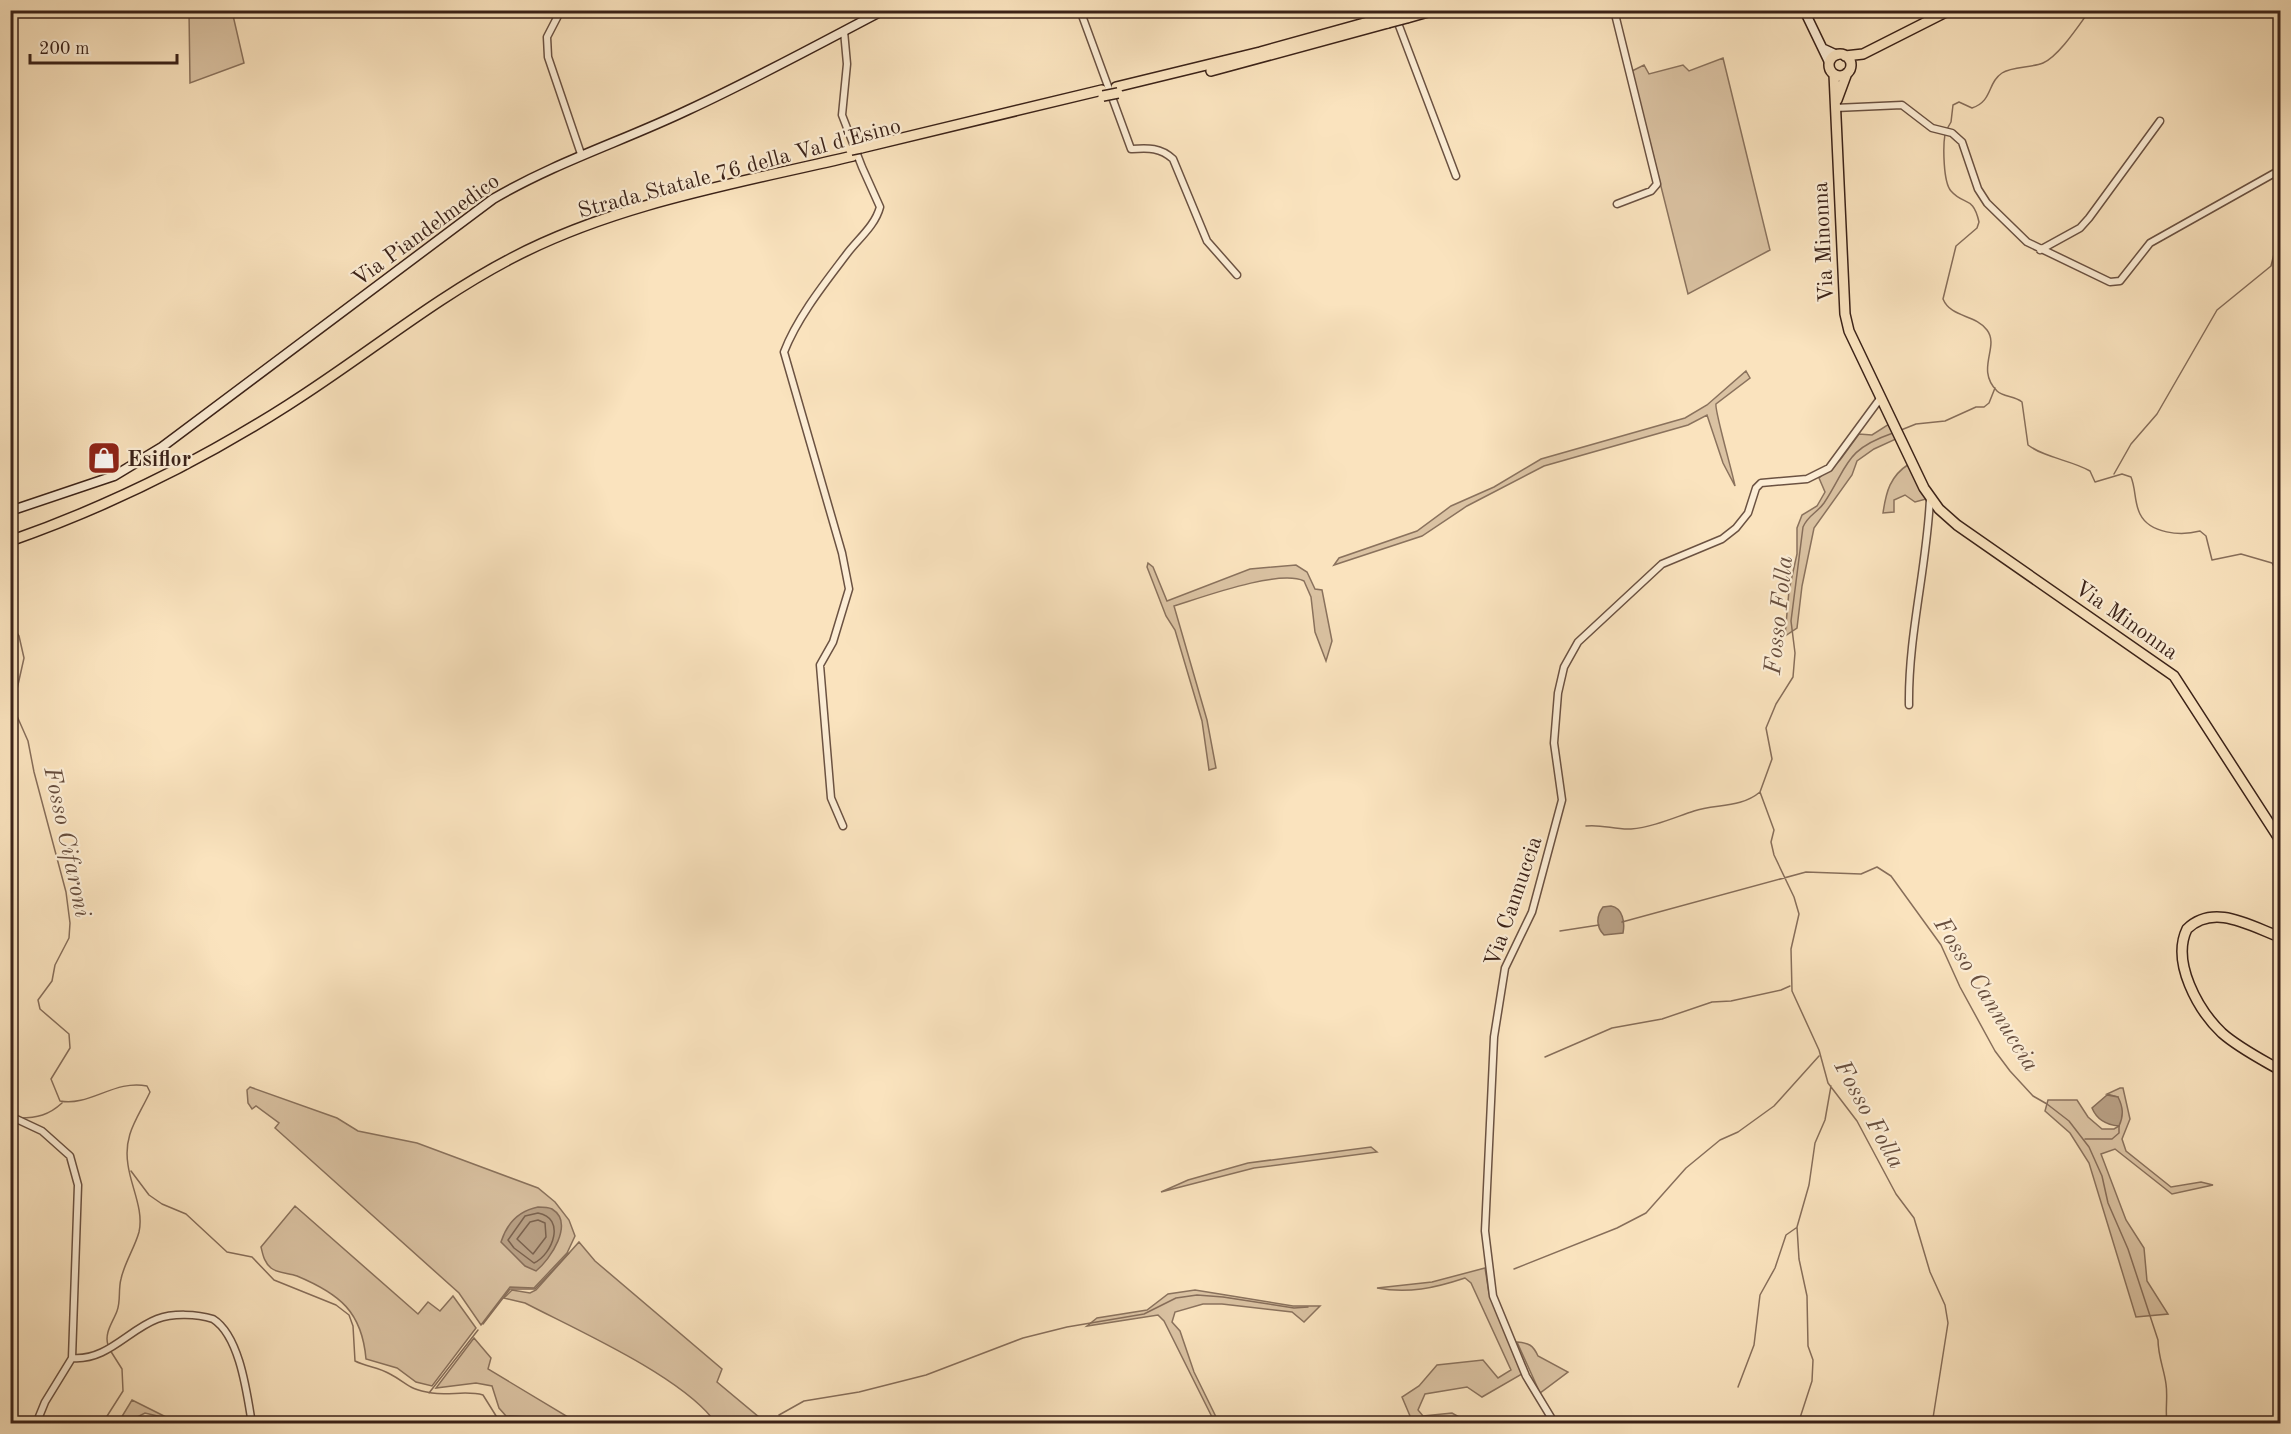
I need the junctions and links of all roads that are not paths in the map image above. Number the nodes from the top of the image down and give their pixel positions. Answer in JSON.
{"nodes":[{"id":1,"x":561,"y":10,"type":"edge"},
{"id":2,"x":884,"y":10,"type":"edge"},
{"id":3,"x":1080,"y":10,"type":"edge"},
{"id":4,"x":1435,"y":10,"type":"edge"},
{"id":5,"x":1614,"y":10,"type":"edge"},
{"id":6,"x":1804,"y":10,"type":"edge"},
{"id":7,"x":1950,"y":10,"type":"edge"},
{"id":8,"x":1408,"y":14,"type":"edge"},
{"id":9,"x":1389,"y":17,"type":"edge"},
{"id":10,"x":844,"y":31,"type":"junction"},
{"id":11,"x":1823,"y":48,"type":"junction"},
{"id":12,"x":1863,"y":54,"type":"junction"},
{"id":13,"x":1841,"y":55,"type":"junction"},
{"id":14,"x":1829,"y":62,"type":"junction"},
{"id":15,"x":1848,"y":71,"type":"junction"},
{"id":16,"x":1834,"y":74,"type":"junction"},
{"id":17,"x":1840,"y":93,"type":"junction"},
{"id":18,"x":1849,"y":107,"type":"junction"},
{"id":19,"x":1835,"y":108,"type":"junction"},
{"id":20,"x":2160,"y":121,"type":"dead end"},
{"id":21,"x":852,"y":153,"type":"junction"},
{"id":22,"x":581,"y":154,"type":"junction"},
{"id":23,"x":2280,"y":170,"type":"edge"},
{"id":24,"x":1456,"y":176,"type":"dead end"},
{"id":25,"x":1617,"y":204,"type":"dead end"},
{"id":26,"x":2040,"y":250,"type":"junction"},
{"id":27,"x":1237,"y":275,"type":"dead end"},
{"id":28,"x":1880,"y":400,"type":"junction"},
{"id":29,"x":1930,"y":498,"type":"junction"},
{"id":30,"x":10,"y":512,"type":"edge"},
{"id":31,"x":10,"y":535,"type":"edge"},
{"id":32,"x":10,"y":541,"type":"edge"},
{"id":33,"x":1909,"y":705,"type":"dead end"},
{"id":34,"x":843,"y":826,"type":"dead end"},
{"id":35,"x":2280,"y":840,"type":"edge"},
{"id":36,"x":2280,"y":937,"type":"edge"},
{"id":37,"x":2280,"y":1070,"type":"edge"},
{"id":38,"x":12,"y":1117,"type":"edge"},
{"id":39,"x":72,"y":1358,"type":"junction"},
{"id":40,"x":36,"y":1424,"type":"edge"},
{"id":41,"x":252,"y":1424,"type":"edge"},
{"id":42,"x":1555,"y":1424,"type":"edge"}],
"edges":[{"from":1,"to":22,"type":"street"},
{"from":2,"to":10,"type":"main road","name":"Via Piandelmedico"},
{"from":3,"to":27,"type":"street"},
{"from":4,"to":8,"type":"main road","name":"Strada Statale 76 della Val d'Esino"},
{"from":5,"to":25,"type":"street"},
{"from":6,"to":11,"type":"main road"},
{"from":7,"to":12,"type":"main road"},
{"from":8,"to":9,"type":"main road","name":"Strada Statale 76 della Val d'Esino","bridge":true},
{"from":9,"to":21,"type":"main road","name":"Strada Statale 76 della Val d'Esino","bridge":true},
{"from":9,"to":24,"type":"street"},
{"from":10,"to":22,"type":"main road","name":"Via Piandelmedico"},
{"from":10,"to":34,"type":"street"},
{"from":11,"to":13,"type":"main road"},
{"from":11,"to":14,"type":"main road"},
{"from":12,"to":13,"type":"main road"},
{"from":12,"to":15,"type":"main road"},
{"from":13,"to":14,"type":"main road"},
{"from":13,"to":15,"type":"main road"},
{"from":14,"to":16,"type":"main road"},
{"from":15,"to":16,"type":"main road"},
{"from":15,"to":17,"type":"main road","name":"Via Minonna"},
{"from":16,"to":19,"type":"main road","name":"Via Minonna"},
{"from":17,"to":18,"type":"street"},
{"from":17,"to":19,"type":"main road","name":"Via Minonna"},
{"from":18,"to":19,"type":"street"},
{"from":18,"to":26,"type":"street"},
{"from":19,"to":28,"type":"main road","name":"Via Minonna"},
{"from":20,"to":26,"type":"street"},
{"from":21,"to":31,"type":"main road","name":"Strada Statale 76 della Val d'Esino"},
{"from":21,"to":32,"type":"main road","name":"Strada Statale 76 della Val d'Esino"},
{"from":22,"to":30,"type":"main road","name":"Via Piandelmedico"},
{"from":23,"to":26,"type":"street"},
{"from":28,"to":29,"type":"main road","name":"Via Minonna"},
{"from":28,"to":42,"type":"street","name":"Via Cannuccia"},
{"from":29,"to":33,"type":"street"},
{"from":29,"to":35,"type":"main road","name":"Via Minonna"},
{"from":36,"to":37,"type":"main road"},
{"from":38,"to":39,"type":"street"},
{"from":39,"to":40,"type":"street"},
{"from":39,"to":41,"type":"street"}]}
